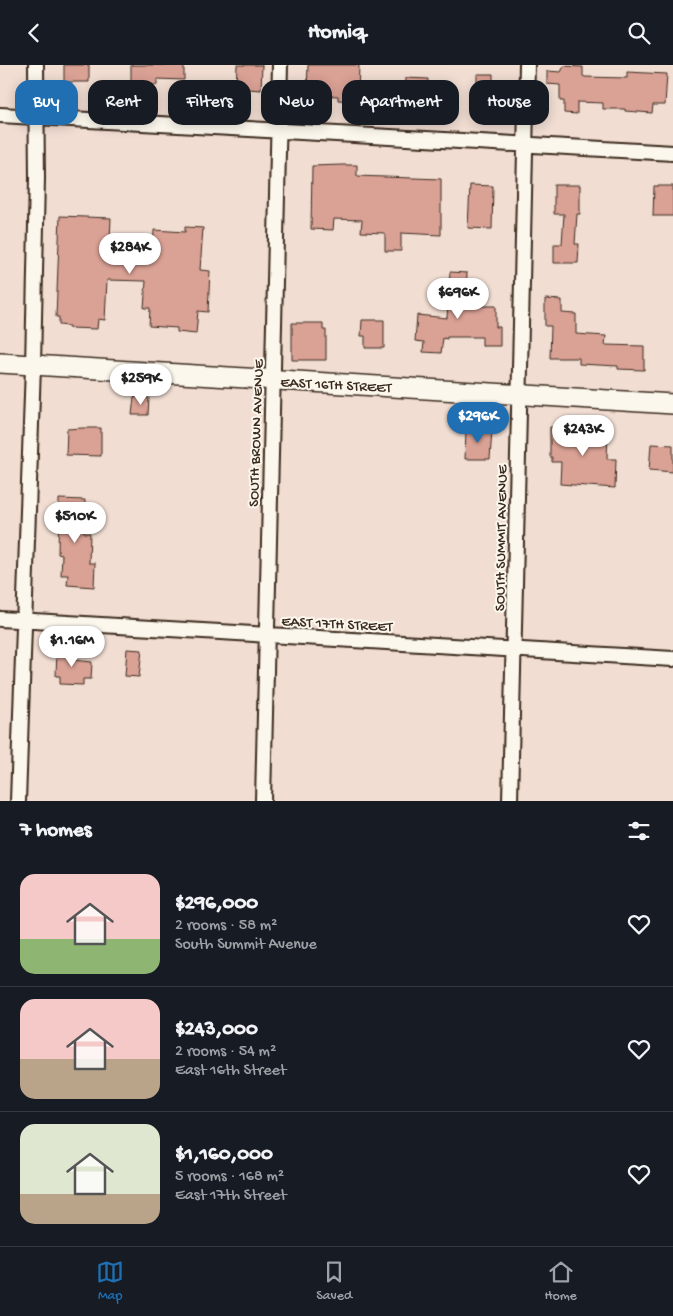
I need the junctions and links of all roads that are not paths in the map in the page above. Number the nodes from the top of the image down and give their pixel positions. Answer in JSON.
{"nodes":[{"id":1,"x":36,"y":65,"type":"edge"},
{"id":2,"x":280,"y":65,"type":"edge"},
{"id":3,"x":527,"y":65,"type":"edge"},
{"id":4,"x":36,"y":80,"type":"edge"},
{"id":5,"x":0,"y":115,"type":"edge"},
{"id":6,"x":15,"y":116,"type":"edge"},
{"id":7,"x":78,"y":119,"type":"edge"},
{"id":8,"x":37,"y":125,"type":"edge"},
{"id":9,"x":279,"y":131,"type":"junction"},
{"id":10,"x":525,"y":145,"type":"junction"},
{"id":11,"x":673,"y":153,"type":"edge"},
{"id":12,"x":0,"y":363,"type":"edge"},
{"id":13,"x":33,"y":366,"type":"junction"},
{"id":14,"x":273,"y":380,"type":"junction"},
{"id":15,"x":519,"y":395,"type":"junction"},
{"id":16,"x":673,"y":404,"type":"edge"},
{"id":17,"x":0,"y":619,"type":"edge"},
{"id":18,"x":25,"y":621,"type":"junction"},
{"id":19,"x":266,"y":635,"type":"junction"},
{"id":20,"x":513,"y":650,"type":"junction"},
{"id":21,"x":673,"y":659,"type":"edge"},
{"id":22,"x":18,"y":801,"type":"edge"},
{"id":23,"x":263,"y":801,"type":"edge"},
{"id":24,"x":510,"y":801,"type":"edge"}],
"edges":[{"from":1,"to":4,"type":"street"},
{"from":2,"to":9,"type":"street","name":"SOUTH BROWN AVENUE"},
{"from":3,"to":10,"type":"street","name":"SOUTH SUMMIT AVENUE"},
{"from":5,"to":6,"type":"street"},
{"from":7,"to":9,"type":"street"},
{"from":8,"to":13,"type":"street"},
{"from":9,"to":10,"type":"street"},
{"from":9,"to":14,"type":"street","name":"SOUTH BROWN AVENUE"},
{"from":10,"to":11,"type":"street"},
{"from":10,"to":15,"type":"street","name":"SOUTH SUMMIT AVENUE"},
{"from":12,"to":13,"type":"street","name":"EAST 16TH STREET"},
{"from":13,"to":14,"type":"street","name":"EAST 16TH STREET"},
{"from":13,"to":18,"type":"street"},
{"from":14,"to":15,"type":"street","name":"EAST 16TH STREET"},
{"from":14,"to":19,"type":"street","name":"SOUTH BROWN AVENUE"},
{"from":15,"to":16,"type":"street","name":"EAST 16TH STREET"},
{"from":15,"to":20,"type":"street","name":"SOUTH SUMMIT AVENUE"},
{"from":17,"to":18,"type":"street","name":"EAST 17TH STREET"},
{"from":18,"to":19,"type":"street","name":"EAST 17TH STREET"},
{"from":18,"to":22,"type":"street"},
{"from":19,"to":20,"type":"street","name":"EAST 17TH STREET"},
{"from":19,"to":23,"type":"street","name":"SOUTH BROWN AVENUE"},
{"from":20,"to":21,"type":"street","name":"EAST 17TH STREET"},
{"from":20,"to":24,"type":"street","name":"SOUTH SUMMIT AVENUE"}]}
